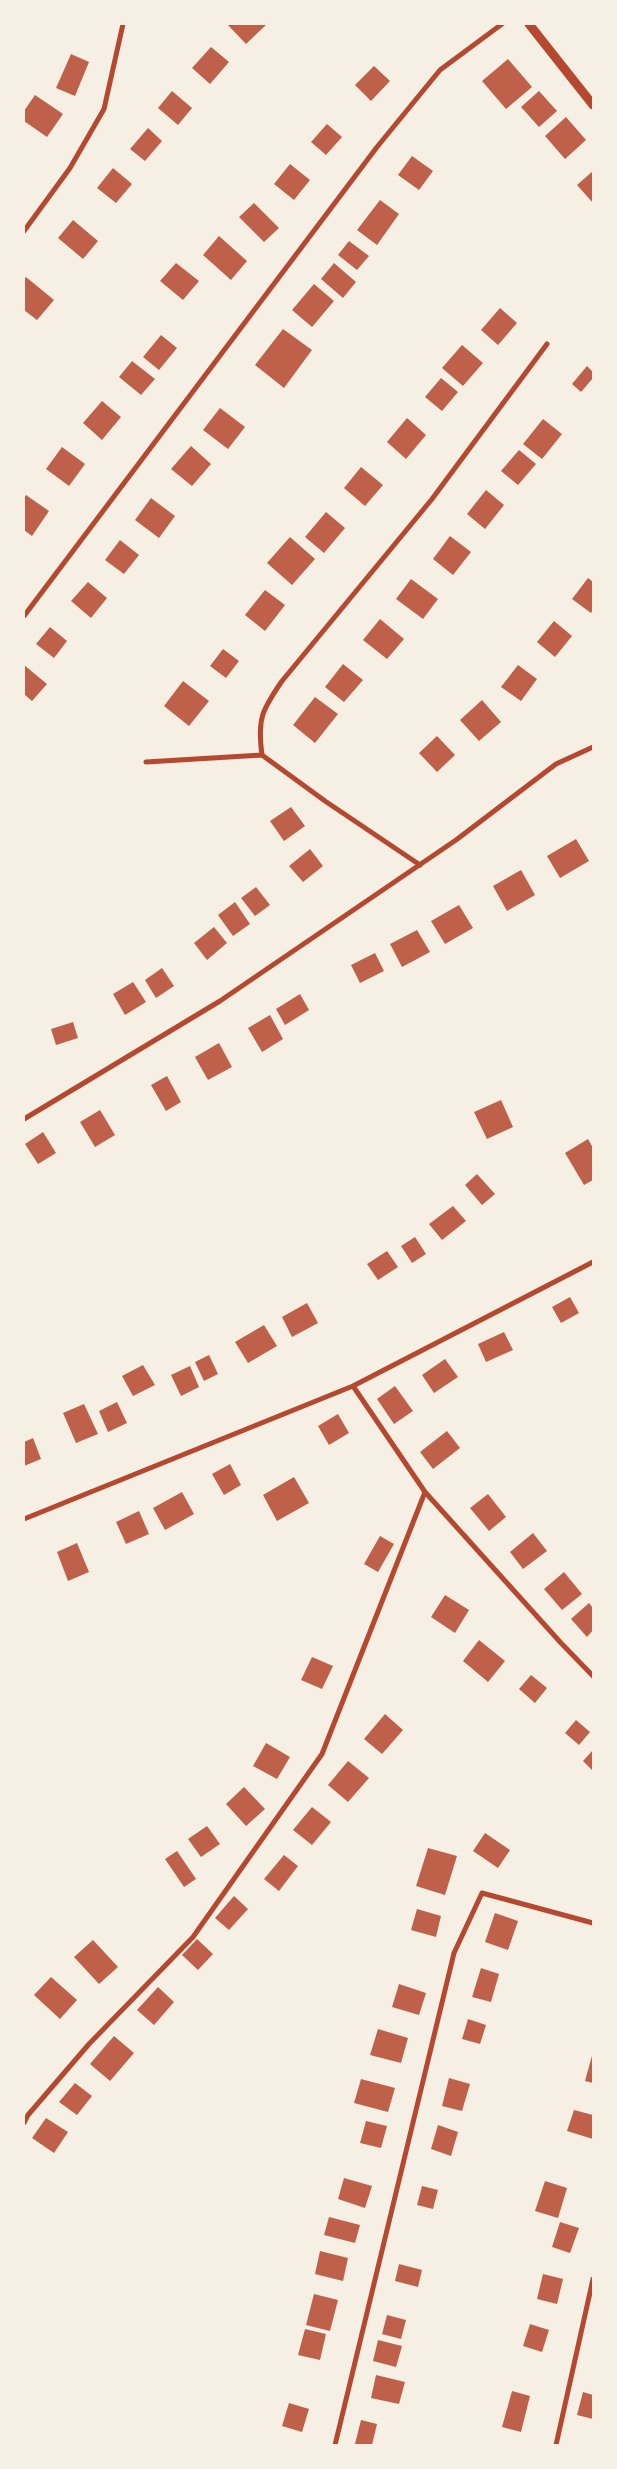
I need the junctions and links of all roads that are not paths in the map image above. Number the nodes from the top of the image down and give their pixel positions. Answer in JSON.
{"nodes":[{"id":1,"x":123,"y":24,"type":"edge"},
{"id":2,"x":502,"y":24,"type":"edge"},
{"id":3,"x":529,"y":24,"type":"edge"},
{"id":4,"x":593,"y":105,"type":"edge"},
{"id":5,"x":24,"y":232,"type":"edge"},
{"id":6,"x":547,"y":344,"type":"dead end"},
{"id":7,"x":24,"y":616,"type":"edge"},
{"id":8,"x":593,"y":747,"type":"edge"},
{"id":9,"x":262,"y":755,"type":"junction"},
{"id":10,"x":146,"y":762,"type":"dead end"},
{"id":11,"x":420,"y":865,"type":"junction"},
{"id":12,"x":24,"y":1119,"type":"edge"},
{"id":13,"x":593,"y":1262,"type":"edge"},
{"id":14,"x":354,"y":1386,"type":"junction"},
{"id":15,"x":425,"y":1492,"type":"junction"},
{"id":16,"x":24,"y":1519,"type":"edge"},
{"id":17,"x":593,"y":1676,"type":"edge"},
{"id":18,"x":593,"y":1923,"type":"edge"},
{"id":19,"x":26,"y":2113,"type":"edge"},
{"id":20,"x":24,"y":2123,"type":"edge"},
{"id":21,"x":593,"y":2279,"type":"edge"},
{"id":22,"x":335,"y":2445,"type":"edge"},
{"id":23,"x":556,"y":2445,"type":"edge"}],
"edges":[{"from":1,"to":5,"type":"street"},
{"from":2,"to":7,"type":"street"},
{"from":3,"to":4,"type":"street"},
{"from":6,"to":9,"type":"street"},
{"from":8,"to":11,"type":"street"},
{"from":9,"to":10,"type":"street"},
{"from":9,"to":11,"type":"street"},
{"from":11,"to":12,"type":"street"},
{"from":13,"to":14,"type":"street"},
{"from":14,"to":15,"type":"street"},
{"from":14,"to":16,"type":"street"},
{"from":15,"to":17,"type":"street"},
{"from":15,"to":19,"type":"street"},
{"from":18,"to":22,"type":"street"},
{"from":19,"to":20,"type":"street"},
{"from":21,"to":23,"type":"street"}]}
